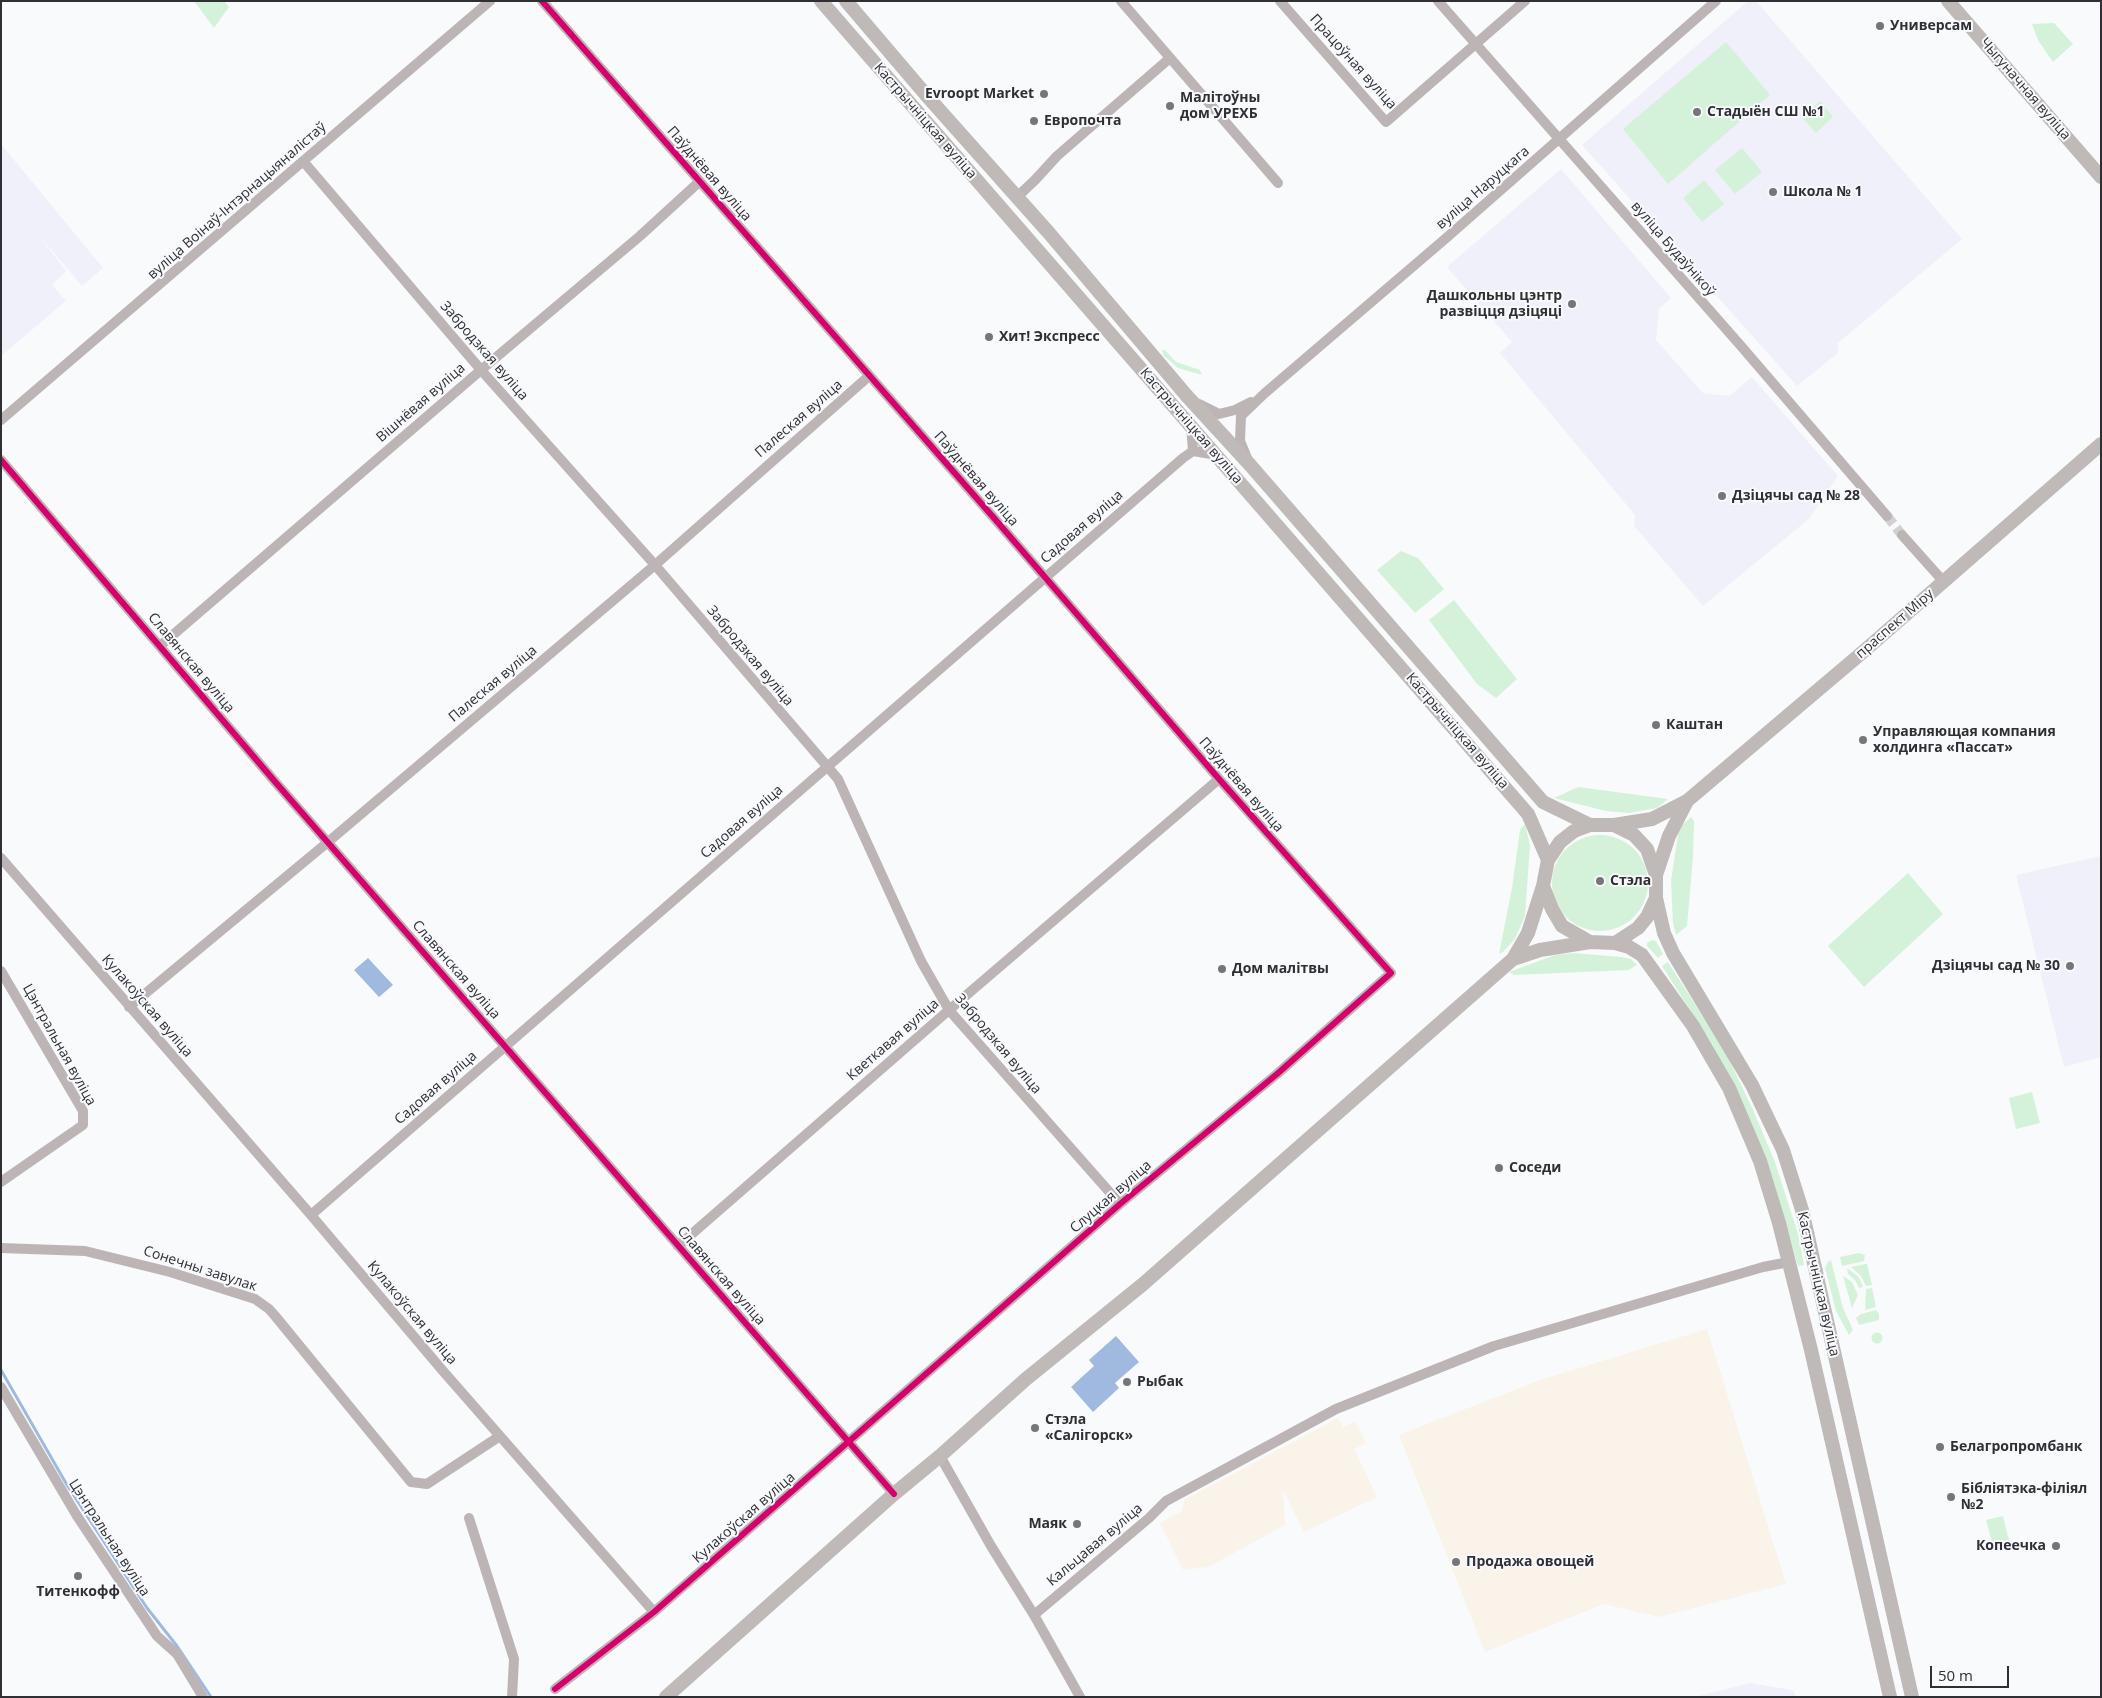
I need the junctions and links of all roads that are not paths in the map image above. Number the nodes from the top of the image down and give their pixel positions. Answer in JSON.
{"nodes":[{"id":1,"x":490,"y":1,"type":"edge"},
{"id":2,"x":542,"y":1,"type":"edge"},
{"id":3,"x":821,"y":1,"type":"edge"},
{"id":4,"x":846,"y":1,"type":"edge"},
{"id":5,"x":1121,"y":1,"type":"edge"},
{"id":6,"x":1280,"y":1,"type":"edge"},
{"id":7,"x":1438,"y":1,"type":"edge"},
{"id":8,"x":1525,"y":1,"type":"edge"},
{"id":9,"x":1716,"y":1,"type":"edge"},
{"id":10,"x":1948,"y":1,"type":"edge"},
{"id":11,"x":1475,"y":44,"type":"junction"},
{"id":12,"x":1170,"y":58,"type":"junction"},
{"id":13,"x":1559,"y":139,"type":"junction"},
{"id":14,"x":303,"y":161,"type":"junction"},
{"id":15,"x":2101,"y":177,"type":"edge"},
{"id":16,"x":699,"y":182,"type":"junction"},
{"id":17,"x":1278,"y":183,"type":"dead end"},
{"id":18,"x":1016,"y":197,"type":"junction"},
{"id":19,"x":480,"y":370,"type":"junction"},
{"id":20,"x":869,"y":376,"type":"junction"},
{"id":21,"x":1265,"y":393,"type":"junction"},
{"id":22,"x":1186,"y":395,"type":"junction"},
{"id":23,"x":1,"y":420,"type":"edge"},
{"id":24,"x":1191,"y":426,"type":"junction"},
{"id":25,"x":2101,"y":444,"type":"edge"},
{"id":26,"x":1192,"y":452,"type":"junction"},
{"id":27,"x":1217,"y":455,"type":"junction"},
{"id":28,"x":1,"y":460,"type":"edge"},
{"id":29,"x":1251,"y":466,"type":"junction"},
{"id":30,"x":1886,"y":516,"type":"tunnel mouth"},
{"id":31,"x":1902,"y":535,"type":"tunnel mouth"},
{"id":32,"x":654,"y":565,"type":"junction"},
{"id":33,"x":1045,"y":577,"type":"junction"},
{"id":34,"x":1943,"y":581,"type":"junction"},
{"id":35,"x":160,"y":646,"type":"junction"},
{"id":36,"x":826,"y":767,"type":"junction"},
{"id":37,"x":1219,"y":779,"type":"junction"},
{"id":38,"x":1687,"y":801,"type":"junction"},
{"id":39,"x":1590,"y":825,"type":"junction"},
{"id":40,"x":1614,"y":825,"type":"junction"},
{"id":41,"x":328,"y":842,"type":"junction"},
{"id":42,"x":1,"y":858,"type":"edge"},
{"id":43,"x":1548,"y":860,"type":"junction"},
{"id":44,"x":1656,"y":875,"type":"junction"},
{"id":45,"x":1543,"y":886,"type":"junction"},
{"id":46,"x":1656,"y":898,"type":"junction"},
{"id":47,"x":1590,"y":942,"type":"junction"},
{"id":48,"x":1615,"y":943,"type":"junction"},
{"id":49,"x":1514,"y":959,"type":"junction"},
{"id":50,"x":1,"y":971,"type":"edge"},
{"id":51,"x":1391,"y":973,"type":"joint"},
{"id":52,"x":129,"y":1007,"type":"junction"},
{"id":53,"x":949,"y":1010,"type":"junction"},
{"id":54,"x":505,"y":1046,"type":"junction"},
{"id":55,"x":1,"y":1182,"type":"edge"},
{"id":56,"x":1120,"y":1204,"type":"junction"},
{"id":57,"x":311,"y":1215,"type":"junction"},
{"id":58,"x":678,"y":1246,"type":"junction"},
{"id":59,"x":1,"y":1248,"type":"edge"},
{"id":60,"x":1789,"y":1262,"type":"junction"},
{"id":61,"x":1,"y":1388,"type":"edge"},
{"id":62,"x":1336,"y":1409,"type":"joint"},
{"id":63,"x":496,"y":1438,"type":"junction"},
{"id":64,"x":849,"y":1443,"type":"junction"},
{"id":65,"x":940,"y":1456,"type":"junction"},
{"id":66,"x":894,"y":1494,"type":"junction"},
{"id":67,"x":469,"y":1518,"type":"dead end"},
{"id":68,"x":650,"y":1615,"type":"junction"},
{"id":69,"x":1034,"y":1615,"type":"junction"},
{"id":70,"x":555,"y":1689,"type":"dead end"},
{"id":71,"x":203,"y":1697,"type":"edge"},
{"id":72,"x":512,"y":1697,"type":"edge"},
{"id":73,"x":666,"y":1697,"type":"edge"},
{"id":74,"x":1080,"y":1697,"type":"edge"},
{"id":75,"x":1890,"y":1697,"type":"edge"},
{"id":76,"x":1912,"y":1697,"type":"edge"}],
"edges":[{"from":1,"to":14,"type":"street","name":"вуліца Воінаў-Інтэрнацыяналістаў"},
{"from":2,"to":16,"type":"street","name":"Паўднёвая вуліца"},
{"from":3,"to":24,"type":"main road","name":"Кастрычніцкая вуліца"},
{"from":4,"to":18,"type":"main road","name":"Кастрычніцкая вуліца"},
{"from":5,"to":12,"type":"street"},
{"from":6,"to":11,"type":"street","name":"Працоўная вуліца"},
{"from":7,"to":11,"type":"street","name":"вуліца Будаўнікоў"},
{"from":8,"to":11,"type":"street"},
{"from":9,"to":13,"type":"street","name":"вуліца Наруцкага"},
{"from":10,"to":15,"type":"main road","name":"Чыгуначная вуліца"},
{"from":11,"to":13,"type":"street","name":"вуліца Будаўнікоў"},
{"from":12,"to":17,"type":"street"},
{"from":12,"to":18,"type":"street"},
{"from":13,"to":21,"type":"street","name":"вуліца Наруцкага"},
{"from":13,"to":30,"type":"street","name":"вуліца Будаўнікоў"},
{"from":14,"to":19,"type":"street","name":"Забродзкая вуліца"},
{"from":14,"to":23,"type":"street","name":"вуліца Воінаў-Інтэрнацыяналістаў"},
{"from":16,"to":19,"type":"street","name":"Вішнёвая вуліца"},
{"from":16,"to":20,"type":"street","name":"Паўднёвая вуліца"},
{"from":18,"to":22,"type":"main road","name":"Кастрычніцкая вуліца"},
{"from":19,"to":32,"type":"street","name":"Забродзкая вуліца"},
{"from":19,"to":35,"type":"street","name":"Вішнёвая вуліца"},
{"from":20,"to":32,"type":"street","name":"Палеская вуліца"},
{"from":20,"to":33,"type":"street","name":"Паўднёвая вуліца"},
{"from":21,"to":22,"type":"street"},
{"from":21,"to":29,"type":"street"},
{"from":22,"to":29,"type":"main road","name":"Кастрычніцкая вуліца"},
{"from":24,"to":26,"type":"street"},
{"from":24,"to":27,"type":"main road","name":"Кастрычніцкая вуліца"},
{"from":25,"to":34,"type":"main road","name":"праспект Міру"},
{"from":26,"to":27,"type":"street"},
{"from":26,"to":33,"type":"street","name":"Садовая вуліца"},
{"from":27,"to":43,"type":"main road","name":"Кастрычніцкая вуліца"},
{"from":28,"to":35,"type":"street","name":"Славянская вуліца"},
{"from":29,"to":39,"type":"main road","name":"Кастрычніцкая вуліца"},
{"from":31,"to":34,"type":"street"},
{"from":32,"to":36,"type":"street","name":"Забродзкая вуліца"},
{"from":32,"to":41,"type":"street","name":"Палеская вуліца"},
{"from":33,"to":36,"type":"street","name":"Садовая вуліца"},
{"from":33,"to":37,"type":"street","name":"Паўднёвая вуліца"},
{"from":34,"to":38,"type":"main road","name":"праспект Міру"},
{"from":35,"to":41,"type":"street","name":"Славянская вуліца"},
{"from":36,"to":53,"type":"street","name":"Забродзкая вуліца"},
{"from":36,"to":54,"type":"street","name":"Садовая вуліца"},
{"from":37,"to":51,"type":"street","name":"Паўднёвая вуліца"},
{"from":37,"to":53,"type":"street","name":"Кветкавая вуліца"},
{"from":38,"to":40,"type":"main road"},
{"from":38,"to":44,"type":"main road"},
{"from":39,"to":40,"type":"main road"},
{"from":39,"to":43,"type":"main road"},
{"from":40,"to":44,"type":"main road"},
{"from":41,"to":52,"type":"street","name":"Палеская вуліца"},
{"from":41,"to":54,"type":"street","name":"Славянская вуліца"},
{"from":42,"to":52,"type":"street","name":"Кулакоўская вуліца"},
{"from":43,"to":45,"type":"main road"},
{"from":44,"to":46,"type":"main road"},
{"from":45,"to":47,"type":"main road"},
{"from":45,"to":49,"type":"main road"},
{"from":46,"to":48,"type":"main road"},
{"from":46,"to":76,"type":"main road","name":"Кастрычніцкая вуліца"},
{"from":47,"to":48,"type":"main road"},
{"from":47,"to":49,"type":"main road"},
{"from":48,"to":60,"type":"main road","name":"Кастрычніцкая вуліца"},
{"from":49,"to":65,"type":"main road"},
{"from":50,"to":55,"type":"street","name":"Цэнтральная вуліца"},
{"from":51,"to":56,"type":"street","name":"Слуцкая вуліца"},
{"from":52,"to":57,"type":"street","name":"Кулакоўская вуліца"},
{"from":53,"to":56,"type":"street","name":"Забродзкая вуліца"},
{"from":53,"to":58,"type":"street","name":"Кветкавая вуліца"},
{"from":54,"to":57,"type":"street","name":"Садовая вуліца"},
{"from":54,"to":58,"type":"street","name":"Славянская вуліца"},
{"from":56,"to":64,"type":"street","name":"Слуцкая вуліца"},
{"from":57,"to":63,"type":"street","name":"Кулакоўская вуліца"},
{"from":58,"to":64,"type":"street","name":"Славянская вуліца"},
{"from":59,"to":63,"type":"street","name":"Сонечны завулак"},
{"from":60,"to":62,"type":"street","name":"Кастрычніцкая вуліца"},
{"from":60,"to":75,"type":"main road","name":"Кастрычніцкая вуліца"},
{"from":61,"to":71,"type":"street","name":"Цэнтральная вуліца"},
{"from":62,"to":69,"type":"street","name":"Кальцавая вуліца"},
{"from":63,"to":68,"type":"street","name":"Кулакоўская вуліца"},
{"from":64,"to":66,"type":"street","name":"Славянская вуліца"},
{"from":64,"to":68,"type":"street","name":"Кулакоўская вуліца"},
{"from":65,"to":66,"type":"main road"},
{"from":65,"to":69,"type":"street"},
{"from":66,"to":73,"type":"main road"},
{"from":67,"to":72,"type":"street"},
{"from":68,"to":70,"type":"street"},
{"from":69,"to":74,"type":"street"}]}
